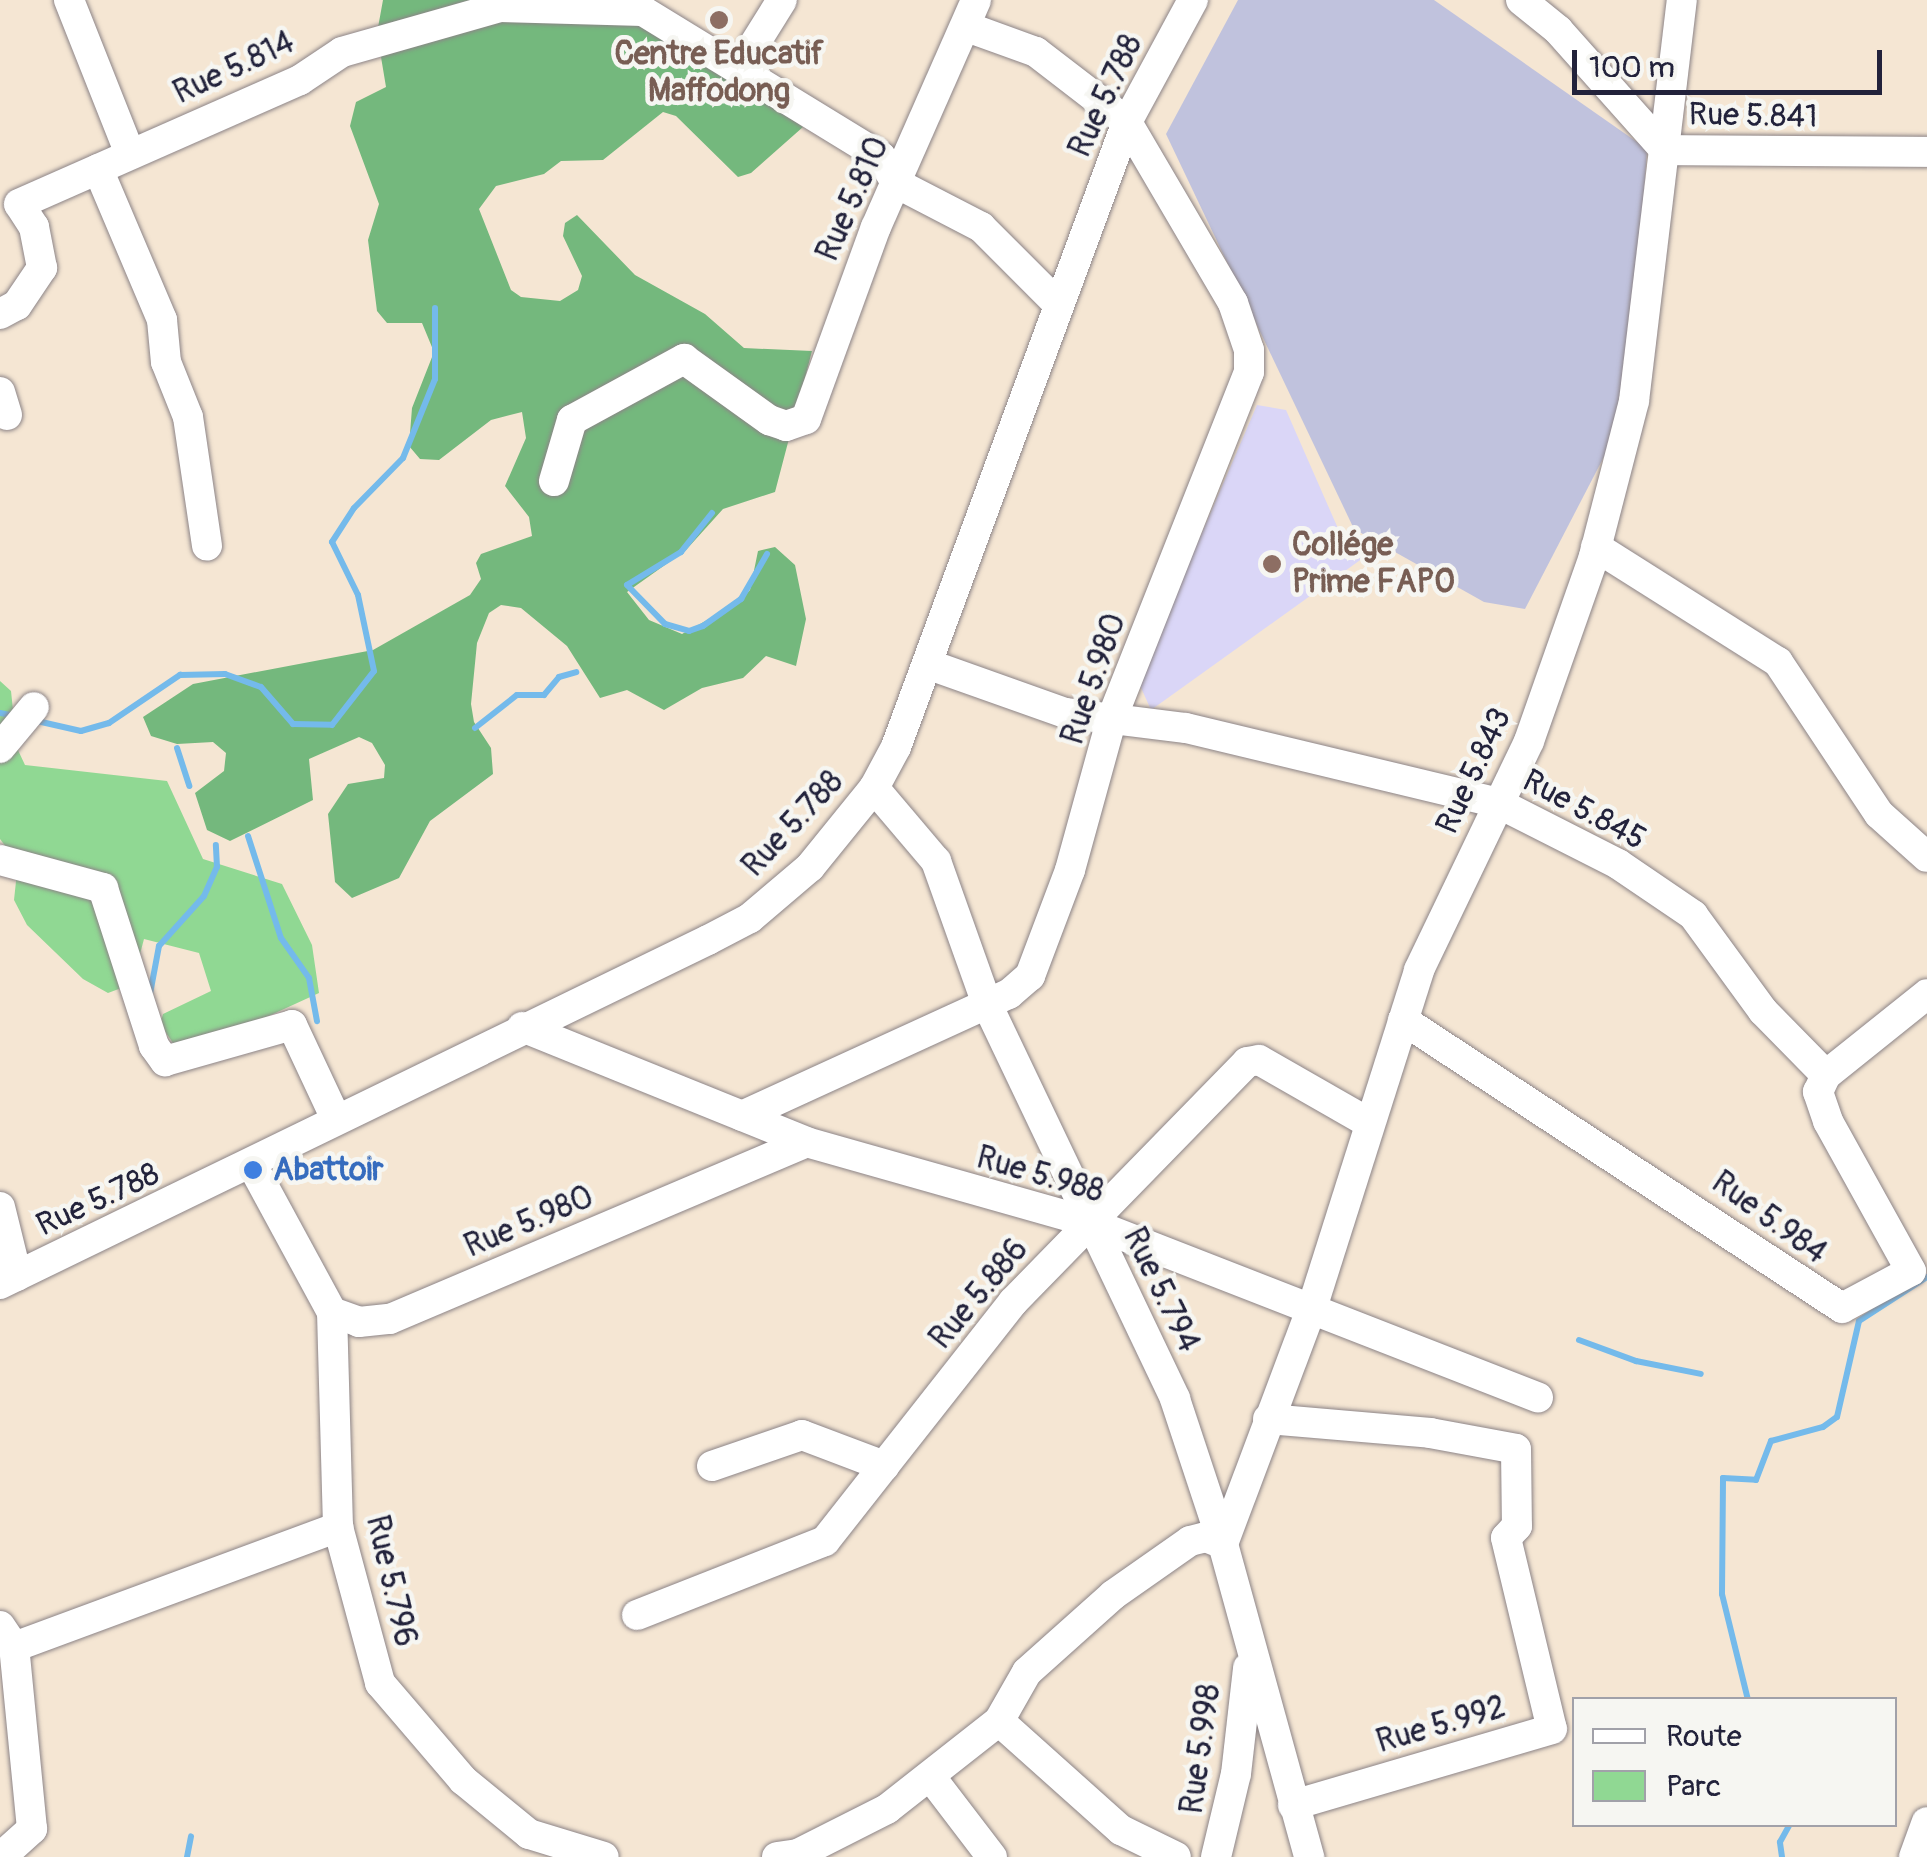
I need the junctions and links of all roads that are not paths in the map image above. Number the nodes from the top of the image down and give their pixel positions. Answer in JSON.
{"nodes":[{"id":1,"x":69,"y":0,"type":"edge"},
{"id":2,"x":782,"y":0,"type":"edge"},
{"id":3,"x":1193,"y":0,"type":"edge"},
{"id":4,"x":1521,"y":0,"type":"edge"},
{"id":5,"x":1682,"y":0,"type":"edge"},
{"id":6,"x":639,"y":5,"type":"edge"},
{"id":7,"x":972,"y":13,"type":"edge"},
{"id":8,"x":739,"y":69,"type":"junction"},
{"id":9,"x":1127,"y":122,"type":"junction"},
{"id":10,"x":1665,"y":150,"type":"junction"},
{"id":11,"x":1927,"y":152,"type":"edge"},
{"id":12,"x":130,"y":154,"type":"junction"},
{"id":13,"x":98,"y":170,"type":"junction"},
{"id":14,"x":896,"y":183,"type":"junction"},
{"id":15,"x":1058,"y":304,"type":"junction"},
{"id":16,"x":0,"y":314,"type":"edge"},
{"id":17,"x":554,"y":480,"type":"dead end"},
{"id":18,"x":207,"y":546,"type":"dead end"},
{"id":19,"x":1596,"y":547,"type":"junction"},
{"id":20,"x":930,"y":666,"type":"junction"},
{"id":21,"x":34,"y":707,"type":"dead end"},
{"id":22,"x":1112,"y":718,"type":"junction"},
{"id":23,"x":0,"y":748,"type":"edge"},
{"id":24,"x":874,"y":788,"type":"junction"},
{"id":25,"x":1498,"y":804,"type":"junction"},
{"id":26,"x":1927,"y":857,"type":"edge"},
{"id":27,"x":0,"y":860,"type":"edge"},
{"id":28,"x":1927,"y":994,"type":"edge"},
{"id":29,"x":986,"y":1004,"type":"junction"},
{"id":30,"x":1403,"y":1020,"type":"junction"},
{"id":31,"x":522,"y":1027,"type":"junction"},
{"id":32,"x":1826,"y":1075,"type":"junction"},
{"id":33,"x":742,"y":1116,"type":"junction"},
{"id":34,"x":335,"y":1117,"type":"junction"},
{"id":35,"x":1369,"y":1123,"type":"junction"},
{"id":36,"x":806,"y":1142,"type":"junction"},
{"id":37,"x":251,"y":1164,"type":"junction"},
{"id":38,"x":0,"y":1206,"type":"edge"},
{"id":39,"x":1088,"y":1222,"type":"junction"},
{"id":40,"x":1919,"y":1276,"type":"edge"},
{"id":41,"x":8,"y":1280,"type":"edge"},
{"id":42,"x":1313,"y":1305,"type":"junction"},
{"id":43,"x":332,"y":1312,"type":"junction"},
{"id":44,"x":1538,"y":1397,"type":"dead end"},
{"id":45,"x":1268,"y":1419,"type":"junction"},
{"id":46,"x":712,"y":1466,"type":"dead end"},
{"id":47,"x":884,"y":1466,"type":"junction"},
{"id":48,"x":338,"y":1527,"type":"junction"},
{"id":49,"x":1223,"y":1544,"type":"junction"},
{"id":50,"x":637,"y":1615,"type":"dead end"},
{"id":51,"x":7,"y":1637,"type":"edge"},
{"id":52,"x":1250,"y":1650,"type":"junction"},
{"id":53,"x":998,"y":1721,"type":"junction"},
{"id":54,"x":930,"y":1776,"type":"junction"},
{"id":55,"x":1293,"y":1805,"type":"junction"},
{"id":56,"x":1927,"y":1822,"type":"edge"},
{"id":57,"x":529,"y":1845,"type":"edge"},
{"id":58,"x":1,"y":1857,"type":"edge"},
{"id":59,"x":604,"y":1857,"type":"edge"},
{"id":60,"x":777,"y":1857,"type":"edge"},
{"id":61,"x":992,"y":1857,"type":"edge"},
{"id":62,"x":1176,"y":1857,"type":"edge"},
{"id":63,"x":1216,"y":1857,"type":"edge"},
{"id":64,"x":1309,"y":1857,"type":"edge"},
{"id":65,"x":1914,"y":1857,"type":"edge"}],
"edges":[{"from":1,"to":12,"type":"street"},
{"from":2,"to":8,"type":"street"},
{"from":3,"to":9,"type":"street","name":"Rue 5.788"},
{"from":4,"to":10,"type":"street","name":"Rue 5.841"},
{"from":5,"to":10,"type":"street","name":"Rue 5.843"},
{"from":6,"to":8,"type":"street","name":"Rue 5.814"},
{"from":6,"to":12,"type":"street","name":"Rue 5.814"},
{"from":7,"to":9,"type":"street"},
{"from":7,"to":14,"type":"street","name":"Rue 5.810"},
{"from":8,"to":14,"type":"street","name":"Rue 5.814"},
{"from":9,"to":15,"type":"street","name":"Rue 5.788"},
{"from":9,"to":22,"type":"street","name":"Rue 5.980"},
{"from":10,"to":11,"type":"street","name":"Rue 5.841"},
{"from":10,"to":19,"type":"street","name":"Rue 5.843"},
{"from":12,"to":13,"type":"street","name":"Rue 5.814"},
{"from":13,"to":16,"type":"street","name":"Rue 5.814"},
{"from":13,"to":18,"type":"street"},
{"from":14,"to":15,"type":"street","name":"Rue 5.814"},
{"from":14,"to":17,"type":"street","name":"Rue 5.810"},
{"from":15,"to":20,"type":"street","name":"Rue 5.788"},
{"from":19,"to":25,"type":"street","name":"Rue 5.843"},
{"from":19,"to":26,"type":"street"},
{"from":20,"to":22,"type":"street","name":"Rue 5.845"},
{"from":20,"to":24,"type":"street","name":"Rue 5.788"},
{"from":21,"to":23,"type":"street"},
{"from":22,"to":25,"type":"street","name":"Rue 5.845"},
{"from":22,"to":29,"type":"street","name":"Rue 5.980"},
{"from":24,"to":29,"type":"street","name":"Rue 5.794"},
{"from":24,"to":31,"type":"street","name":"Rue 5.788"},
{"from":25,"to":30,"type":"street","name":"Rue 5.843"},
{"from":25,"to":32,"type":"street","name":"Rue 5.845"},
{"from":27,"to":34,"type":"street"},
{"from":28,"to":32,"type":"street"},
{"from":29,"to":33,"type":"street","name":"Rue 5.980"},
{"from":29,"to":39,"type":"street","name":"Rue 5.794"},
{"from":30,"to":35,"type":"street","name":"Rue 5.843"},
{"from":30,"to":40,"type":"street","name":"Rue 5.984"},
{"from":31,"to":33,"type":"street","name":"Rue 5.988"},
{"from":31,"to":34,"type":"street","name":"Rue 5.788"},
{"from":32,"to":40,"type":"street","name":"Rue 5.984"},
{"from":33,"to":36,"type":"street","name":"Rue 5.988"},
{"from":34,"to":37,"type":"street","name":"Rue 5.788"},
{"from":35,"to":39,"type":"street","name":"Rue 5.886"},
{"from":35,"to":42,"type":"street","name":"Rue 5.843"},
{"from":36,"to":39,"type":"street","name":"Rue 5.988"},
{"from":36,"to":43,"type":"street","name":"Rue 5.980"},
{"from":37,"to":41,"type":"street","name":"Rue 5.788"},
{"from":37,"to":43,"type":"street","name":"Rue 5.796"},
{"from":38,"to":41,"type":"street"},
{"from":39,"to":42,"type":"street","name":"Rue 5.988"},
{"from":39,"to":47,"type":"street","name":"Rue 5.886"},
{"from":39,"to":49,"type":"street","name":"Rue 5.794"},
{"from":42,"to":44,"type":"street","name":"Rue 5.988"},
{"from":42,"to":45,"type":"street","name":"Rue 5.843"},
{"from":43,"to":48,"type":"street","name":"Rue 5.796"},
{"from":45,"to":49,"type":"street","name":"Rue 5.843"},
{"from":45,"to":55,"type":"street","name":"Rue 5.992"},
{"from":46,"to":47,"type":"street"},
{"from":47,"to":50,"type":"street","name":"Rue 5.886"},
{"from":48,"to":51,"type":"street"},
{"from":48,"to":57,"type":"street","name":"Rue 5.796"},
{"from":49,"to":52,"type":"street","name":"Rue 5.794"},
{"from":49,"to":53,"type":"street"},
{"from":51,"to":58,"type":"street"},
{"from":52,"to":55,"type":"street","name":"Rue 5.794"},
{"from":52,"to":63,"type":"street","name":"Rue 5.998"},
{"from":53,"to":54,"type":"street"},
{"from":53,"to":62,"type":"street"},
{"from":54,"to":60,"type":"street"},
{"from":54,"to":61,"type":"street"},
{"from":55,"to":64,"type":"street","name":"Rue 5.794"},
{"from":56,"to":65,"type":"street"},
{"from":57,"to":59,"type":"street","name":"Rue 5.796"}]}
